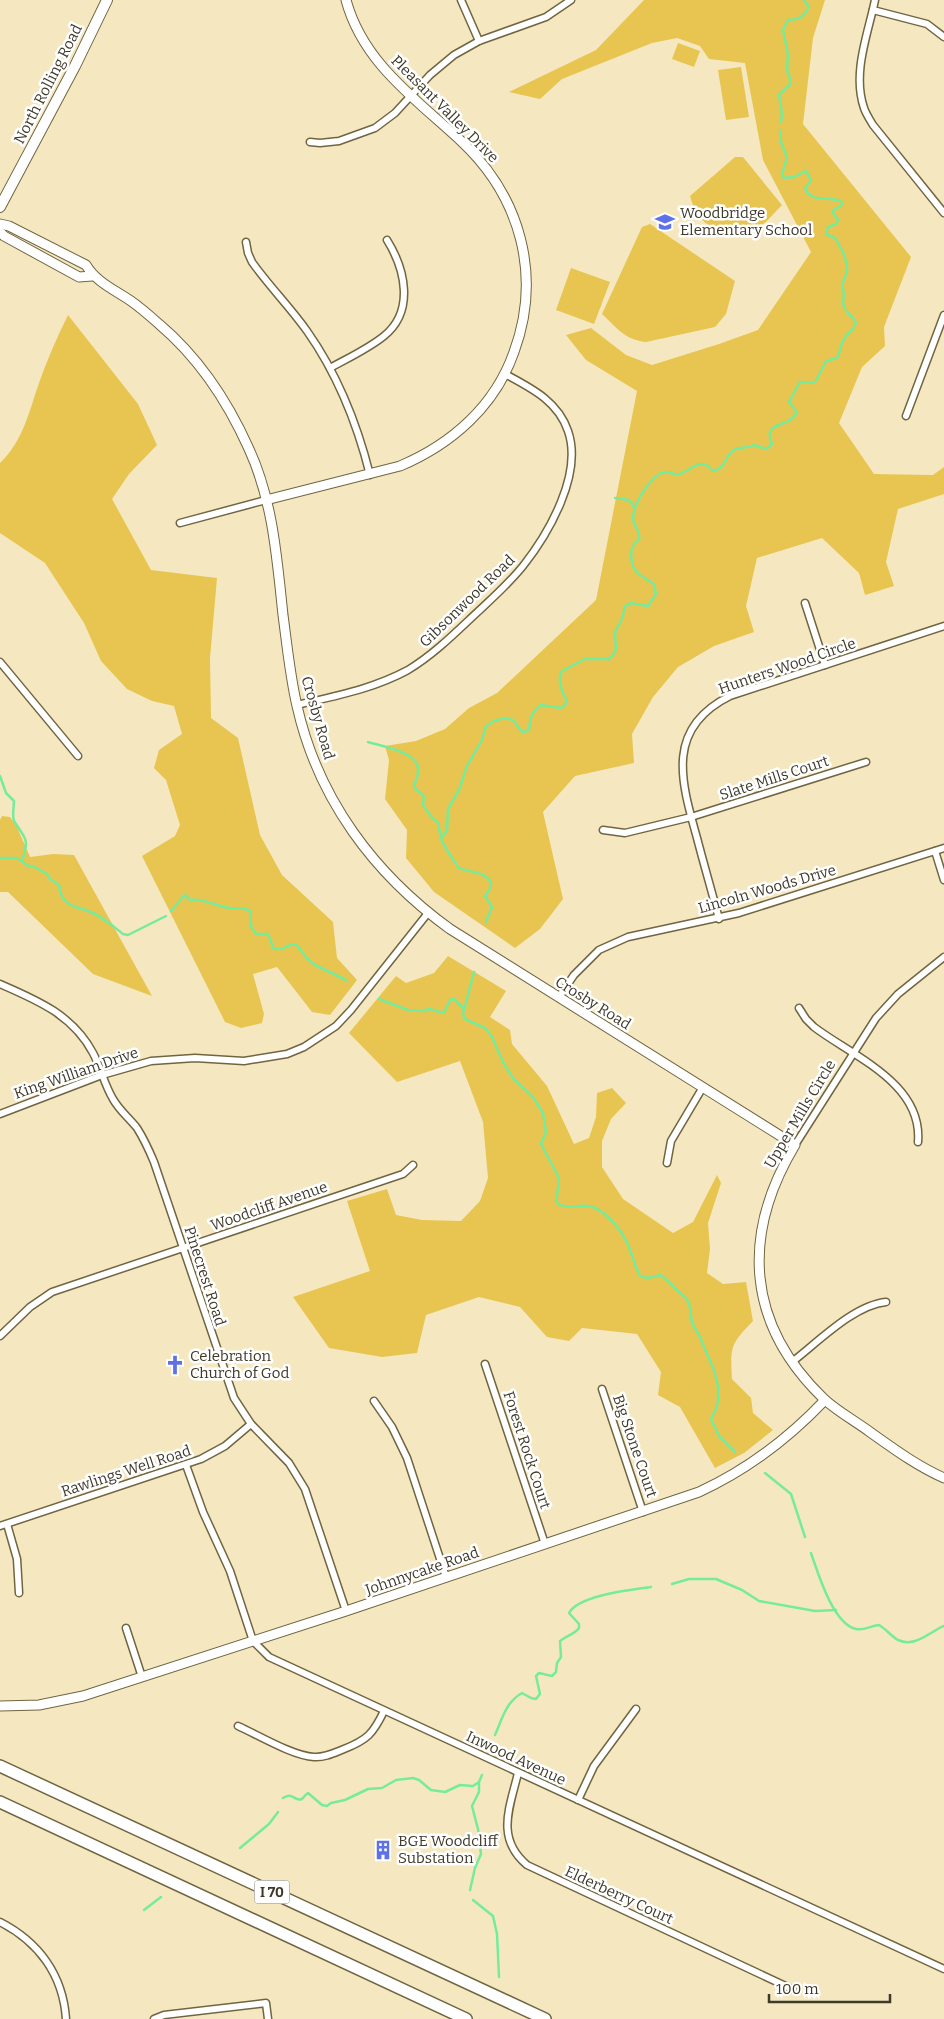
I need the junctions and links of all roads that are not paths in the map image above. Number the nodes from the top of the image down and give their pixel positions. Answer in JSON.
{"nodes":[{"id":1,"x":107,"y":0,"type":"edge"},
{"id":2,"x":346,"y":0,"type":"edge"},
{"id":3,"x":461,"y":0,"type":"edge"},
{"id":4,"x":572,"y":0,"type":"edge"},
{"id":5,"x":875,"y":0,"type":"edge"},
{"id":6,"x":873,"y":10,"type":"junction"},
{"id":7,"x":944,"y":37,"type":"edge"},
{"id":8,"x":479,"y":41,"type":"junction"},
{"id":9,"x":410,"y":97,"type":"junction"},
{"id":10,"x":310,"y":142,"type":"dead end"},
{"id":11,"x":0,"y":206,"type":"edge"},
{"id":12,"x":944,"y":213,"type":"edge"},
{"id":13,"x":0,"y":224,"type":"edge"},
{"id":14,"x":0,"y":232,"type":"edge"},
{"id":15,"x":387,"y":240,"type":"dead end"},
{"id":16,"x":246,"y":242,"type":"dead end"},
{"id":17,"x":92,"y":276,"type":"junction"},
{"id":18,"x":944,"y":315,"type":"edge"},
{"id":19,"x":330,"y":368,"type":"junction"},
{"id":20,"x":505,"y":374,"type":"junction"},
{"id":21,"x":906,"y":416,"type":"dead end"},
{"id":22,"x":370,"y":474,"type":"junction"},
{"id":23,"x":266,"y":500,"type":"junction"},
{"id":24,"x":180,"y":523,"type":"dead end"},
{"id":25,"x":805,"y":603,"type":"dead end"},
{"id":26,"x":944,"y":626,"type":"edge"},
{"id":27,"x":0,"y":662,"type":"edge"},
{"id":28,"x":826,"y":665,"type":"junction"},
{"id":29,"x":297,"y":705,"type":"junction"},
{"id":30,"x":78,"y":756,"type":"dead end"},
{"id":31,"x":866,"y":762,"type":"dead end"},
{"id":32,"x":691,"y":817,"type":"junction"},
{"id":33,"x":604,"y":830,"type":"dead end"},
{"id":34,"x":944,"y":848,"type":"edge"},
{"id":35,"x":934,"y":851,"type":"junction"},
{"id":36,"x":944,"y":880,"type":"edge"},
{"id":37,"x":428,"y":913,"type":"junction"},
{"id":38,"x":720,"y":918,"type":"junction"},
{"id":39,"x":944,"y":957,"type":"edge"},
{"id":40,"x":0,"y":984,"type":"edge"},
{"id":41,"x":558,"y":998,"type":"junction"},
{"id":42,"x":799,"y":1008,"type":"dead end"},
{"id":43,"x":854,"y":1053,"type":"junction"},
{"id":44,"x":102,"y":1075,"type":"junction"},
{"id":45,"x":702,"y":1087,"type":"junction"},
{"id":46,"x":0,"y":1114,"type":"edge"},
{"id":47,"x":918,"y":1142,"type":"dead end"},
{"id":48,"x":795,"y":1145,"type":"junction"},
{"id":49,"x":667,"y":1163,"type":"dead end"},
{"id":50,"x":412,"y":1165,"type":"dead end"},
{"id":51,"x":183,"y":1248,"type":"junction"},
{"id":52,"x":886,"y":1302,"type":"dead end"},
{"id":53,"x":0,"y":1336,"type":"edge"},
{"id":54,"x":792,"y":1362,"type":"junction"},
{"id":55,"x":485,"y":1364,"type":"dead end"},
{"id":56,"x":602,"y":1389,"type":"dead end"},
{"id":57,"x":826,"y":1400,"type":"junction"},
{"id":58,"x":374,"y":1401,"type":"dead end"},
{"id":59,"x":251,"y":1424,"type":"junction"},
{"id":60,"x":186,"y":1465,"type":"junction"},
{"id":61,"x":944,"y":1478,"type":"edge"},
{"id":62,"x":644,"y":1512,"type":"junction"},
{"id":63,"x":7,"y":1524,"type":"junction"},
{"id":64,"x":0,"y":1526,"type":"edge"},
{"id":65,"x":545,"y":1544,"type":"junction"},
{"id":66,"x":446,"y":1577,"type":"junction"},
{"id":67,"x":19,"y":1593,"type":"dead end"},
{"id":68,"x":346,"y":1611,"type":"junction"},
{"id":69,"x":126,"y":1628,"type":"dead end"},
{"id":70,"x":253,"y":1641,"type":"junction"},
{"id":71,"x":142,"y":1677,"type":"junction"},
{"id":72,"x":0,"y":1706,"type":"edge"},
{"id":73,"x":636,"y":1709,"type":"dead end"},
{"id":74,"x":384,"y":1711,"type":"junction"},
{"id":75,"x":238,"y":1726,"type":"dead end"},
{"id":76,"x":0,"y":1766,"type":"edge"},
{"id":77,"x":518,"y":1773,"type":"junction"},
{"id":78,"x":578,"y":1800,"type":"junction"},
{"id":79,"x":0,"y":1802,"type":"edge"},
{"id":80,"x":0,"y":1922,"type":"edge"},
{"id":81,"x":944,"y":1969,"type":"edge"},
{"id":82,"x":792,"y":1989,"type":"dead end"},
{"id":83,"x":66,"y":2019,"type":"edge"},
{"id":84,"x":154,"y":2019,"type":"edge"},
{"id":85,"x":268,"y":2019,"type":"edge"},
{"id":86,"x":466,"y":2019,"type":"edge"},
{"id":87,"x":545,"y":2019,"type":"edge"}],
"edges":[{"from":1,"to":11,"type":"main road","name":"North Rolling Road"},
{"from":2,"to":9,"type":"street","name":"Pleasant Valley Drive"},
{"from":3,"to":8,"type":"street"},
{"from":4,"to":8,"type":"street"},
{"from":5,"to":6,"type":"street"},
{"from":6,"to":7,"type":"street"},
{"from":6,"to":12,"type":"street"},
{"from":8,"to":9,"type":"street"},
{"from":9,"to":10,"type":"street"},
{"from":9,"to":20,"type":"street","name":"Pleasant Valley Drive"},
{"from":13,"to":17,"type":"street","name":"Crosby Road"},
{"from":14,"to":17,"type":"street","name":"Crosby Road"},
{"from":15,"to":19,"type":"street"},
{"from":16,"to":19,"type":"street"},
{"from":17,"to":23,"type":"street","name":"Crosby Road"},
{"from":18,"to":21,"type":"street"},
{"from":19,"to":22,"type":"street"},
{"from":20,"to":22,"type":"street","name":"Pleasant Valley Drive"},
{"from":20,"to":29,"type":"street","name":"Gibsonwood Road"},
{"from":22,"to":23,"type":"street","name":"Pleasant Valley Drive"},
{"from":23,"to":24,"type":"street"},
{"from":23,"to":29,"type":"street","name":"Crosby Road"},
{"from":25,"to":28,"type":"street"},
{"from":26,"to":28,"type":"street","name":"Hunters Wood Circle"},
{"from":27,"to":30,"type":"street"},
{"from":28,"to":32,"type":"street","name":"Hunters Wood Circle"},
{"from":29,"to":37,"type":"street","name":"Crosby Road"},
{"from":31,"to":32,"type":"street","name":"Slate Mills Court"},
{"from":32,"to":33,"type":"street","name":"Slate Mills Court"},
{"from":32,"to":38,"type":"street","name":"Hunters Wood Circle"},
{"from":34,"to":35,"type":"street","name":"Lincoln Woods Drive"},
{"from":35,"to":36,"type":"street"},
{"from":35,"to":38,"type":"street","name":"Lincoln Woods Drive"},
{"from":37,"to":41,"type":"street","name":"Crosby Road"},
{"from":37,"to":44,"type":"street","name":"King William Drive"},
{"from":38,"to":41,"type":"street","name":"Lincoln Woods Drive"},
{"from":39,"to":43,"type":"street","name":"Upper Mills Circle"},
{"from":40,"to":44,"type":"street","name":"Pinecrest Road"},
{"from":41,"to":45,"type":"street","name":"Crosby Road"},
{"from":42,"to":43,"type":"street"},
{"from":43,"to":47,"type":"street"},
{"from":43,"to":48,"type":"street","name":"Upper Mills Circle"},
{"from":44,"to":46,"type":"street","name":"King William Drive"},
{"from":44,"to":51,"type":"street","name":"Pinecrest Road"},
{"from":45,"to":48,"type":"street","name":"Crosby Road"},
{"from":45,"to":49,"type":"street"},
{"from":48,"to":54,"type":"street","name":"Upper Mills Circle"},
{"from":50,"to":51,"type":"street","name":"Woodcliff Avenue"},
{"from":51,"to":53,"type":"street","name":"Woodcliff Avenue"},
{"from":51,"to":59,"type":"street","name":"Pinecrest Road"},
{"from":52,"to":54,"type":"street"},
{"from":54,"to":57,"type":"street","name":"Upper Mills Circle"},
{"from":55,"to":65,"type":"street","name":"Forest Rock Court"},
{"from":56,"to":62,"type":"street","name":"Big Stone Court"},
{"from":57,"to":61,"type":"street","name":"Upper Mills Circle"},
{"from":57,"to":62,"type":"street","name":"Johnnycake Road"},
{"from":58,"to":66,"type":"street"},
{"from":59,"to":60,"type":"street","name":"Rawlings Well Road"},
{"from":59,"to":68,"type":"street","name":"Pinecrest Road"},
{"from":60,"to":63,"type":"street","name":"Rawlings Well Road"},
{"from":60,"to":70,"type":"street","name":"Inwood Avenue"},
{"from":62,"to":65,"type":"street","name":"Johnnycake Road"},
{"from":63,"to":64,"type":"street","name":"Rawlings Well Road"},
{"from":63,"to":67,"type":"street"},
{"from":65,"to":66,"type":"street","name":"Johnnycake Road"},
{"from":66,"to":68,"type":"street","name":"Johnnycake Road"},
{"from":68,"to":70,"type":"street","name":"Johnnycake Road"},
{"from":69,"to":71,"type":"street"},
{"from":70,"to":71,"type":"street","name":"Johnnycake Road"},
{"from":70,"to":74,"type":"street","name":"Inwood Avenue"},
{"from":71,"to":72,"type":"street","name":"Johnnycake Road"},
{"from":73,"to":78,"type":"street"},
{"from":74,"to":75,"type":"street"},
{"from":74,"to":77,"type":"street","name":"Inwood Avenue"},
{"from":76,"to":87,"type":"highway","number":"I 70"},
{"from":77,"to":78,"type":"street","name":"Inwood Avenue"},
{"from":77,"to":82,"type":"street","name":"Elderberry Court"},
{"from":78,"to":81,"type":"street","name":"Inwood Avenue"},
{"from":79,"to":86,"type":"highway","number":"I 70"},
{"from":80,"to":83,"type":"street"},
{"from":84,"to":85,"type":"street"}]}
